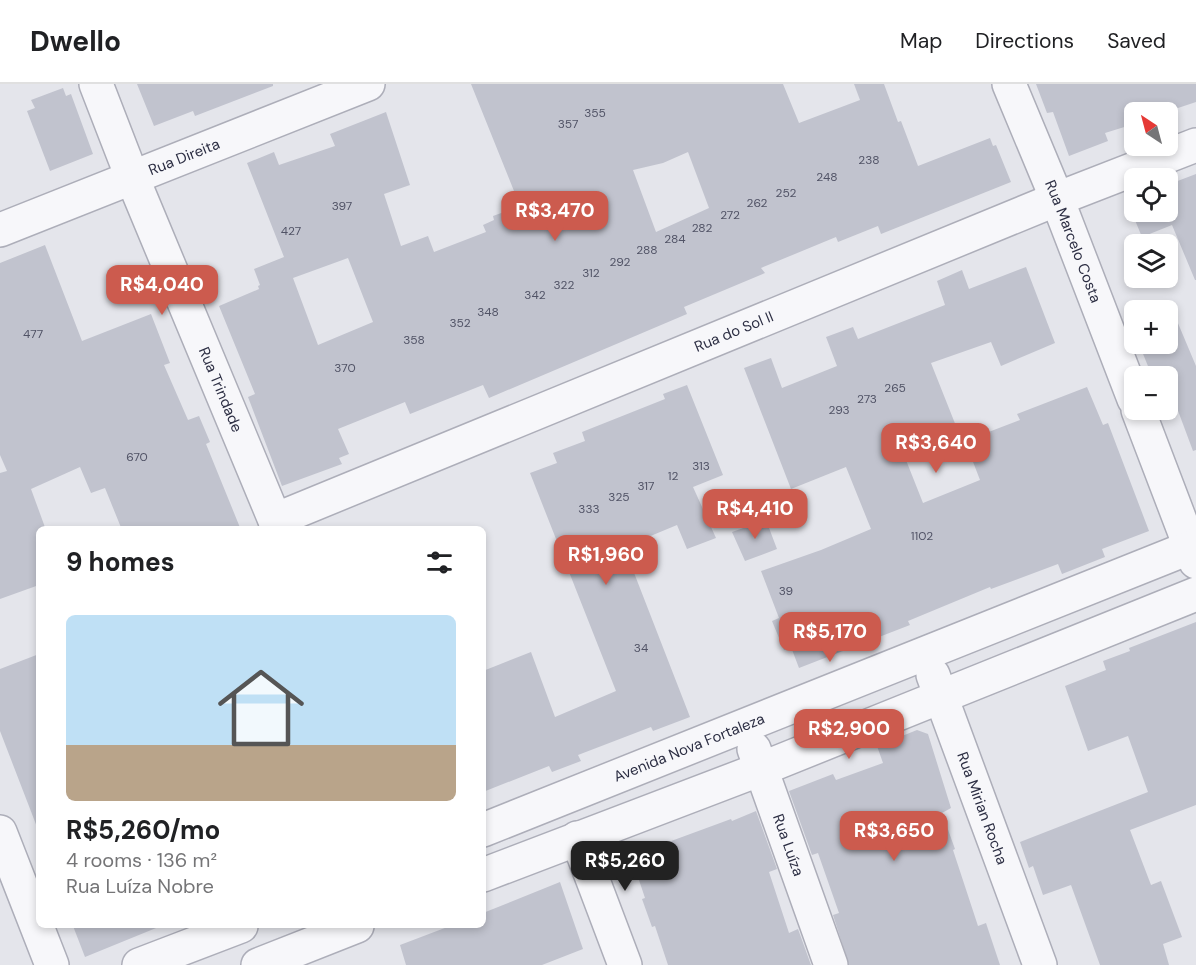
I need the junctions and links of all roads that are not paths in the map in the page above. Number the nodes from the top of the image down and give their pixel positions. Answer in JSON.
{"nodes":[{"id":1,"x":96,"y":84,"type":"edge"},
{"id":2,"x":368,"y":84,"type":"edge"},
{"id":3,"x":1009,"y":84,"type":"edge"},
{"id":4,"x":1196,"y":145,"type":"edge"},
{"id":5,"x":132,"y":177,"type":"junction"},
{"id":6,"x":1058,"y":199,"type":"junction"},
{"id":7,"x":0,"y":230,"type":"edge"},
{"id":8,"x":1124,"y":373,"type":"edge"},
{"id":9,"x":1142,"y":420,"type":"edge"},
{"id":10,"x":277,"y":525,"type":"edge"},
{"id":11,"x":1194,"y":551,"type":"edge"},
{"id":12,"x":1196,"y":594,"type":"edge"},
{"id":13,"x":925,"y":653,"type":"junction"},
{"id":14,"x":940,"y":695,"type":"junction"},
{"id":15,"x":745,"y":725,"type":"junction"},
{"id":16,"x":761,"y":769,"type":"junction"},
{"id":17,"x":486,"y":829,"type":"edge"},
{"id":18,"x":0,"y":832,"type":"edge"},
{"id":19,"x":577,"y":838,"type":"junction"},
{"id":20,"x":486,"y":874,"type":"edge"},
{"id":21,"x":36,"y":924,"type":"edge"},
{"id":22,"x":38,"y":928,"type":"edge"},
{"id":23,"x":238,"y":928,"type":"edge"},
{"id":24,"x":352,"y":928,"type":"edge"},
{"id":25,"x":207,"y":953,"type":"edge"},
{"id":26,"x":52,"y":965,"type":"edge"},
{"id":27,"x":139,"y":965,"type":"edge"},
{"id":28,"x":258,"y":965,"type":"edge"},
{"id":29,"x":625,"y":965,"type":"edge"},
{"id":30,"x":831,"y":965,"type":"edge"},
{"id":31,"x":1040,"y":965,"type":"edge"}],
"edges":[{"from":1,"to":5,"type":"street","name":"Rua Trindade"},
{"from":2,"to":5,"type":"street","name":"Rua Direita"},
{"from":3,"to":6,"type":"street","name":"Rua Marcelo Costa"},
{"from":4,"to":6,"type":"street","name":"Rua do Sol II"},
{"from":5,"to":7,"type":"street","name":"Rua Direita"},
{"from":5,"to":10,"type":"street","name":"Rua Trindade"},
{"from":6,"to":8,"type":"street","name":"Rua Marcelo Costa"},
{"from":6,"to":10,"type":"street","name":"Rua do Sol II"},
{"from":9,"to":11,"type":"street"},
{"from":11,"to":13,"type":"street","name":"Avenida Nova Fortaleza"},
{"from":12,"to":14,"type":"street"},
{"from":13,"to":14,"type":"street","name":"Rua Mirian Rocha"},
{"from":13,"to":15,"type":"street","name":"Avenida Nova Fortaleza"},
{"from":14,"to":16,"type":"street"},
{"from":14,"to":31,"type":"street","name":"Rua Mirian Rocha"},
{"from":15,"to":16,"type":"street","name":"Rua Luíza"},
{"from":15,"to":17,"type":"street","name":"Avenida Nova Fortaleza"},
{"from":16,"to":19,"type":"street"},
{"from":16,"to":30,"type":"street","name":"Rua Luíza"},
{"from":18,"to":21,"type":"street"},
{"from":19,"to":20,"type":"street"},
{"from":19,"to":29,"type":"street"},
{"from":22,"to":26,"type":"street"},
{"from":23,"to":25,"type":"street"},
{"from":24,"to":28,"type":"street"},
{"from":25,"to":27,"type":"street"}]}
